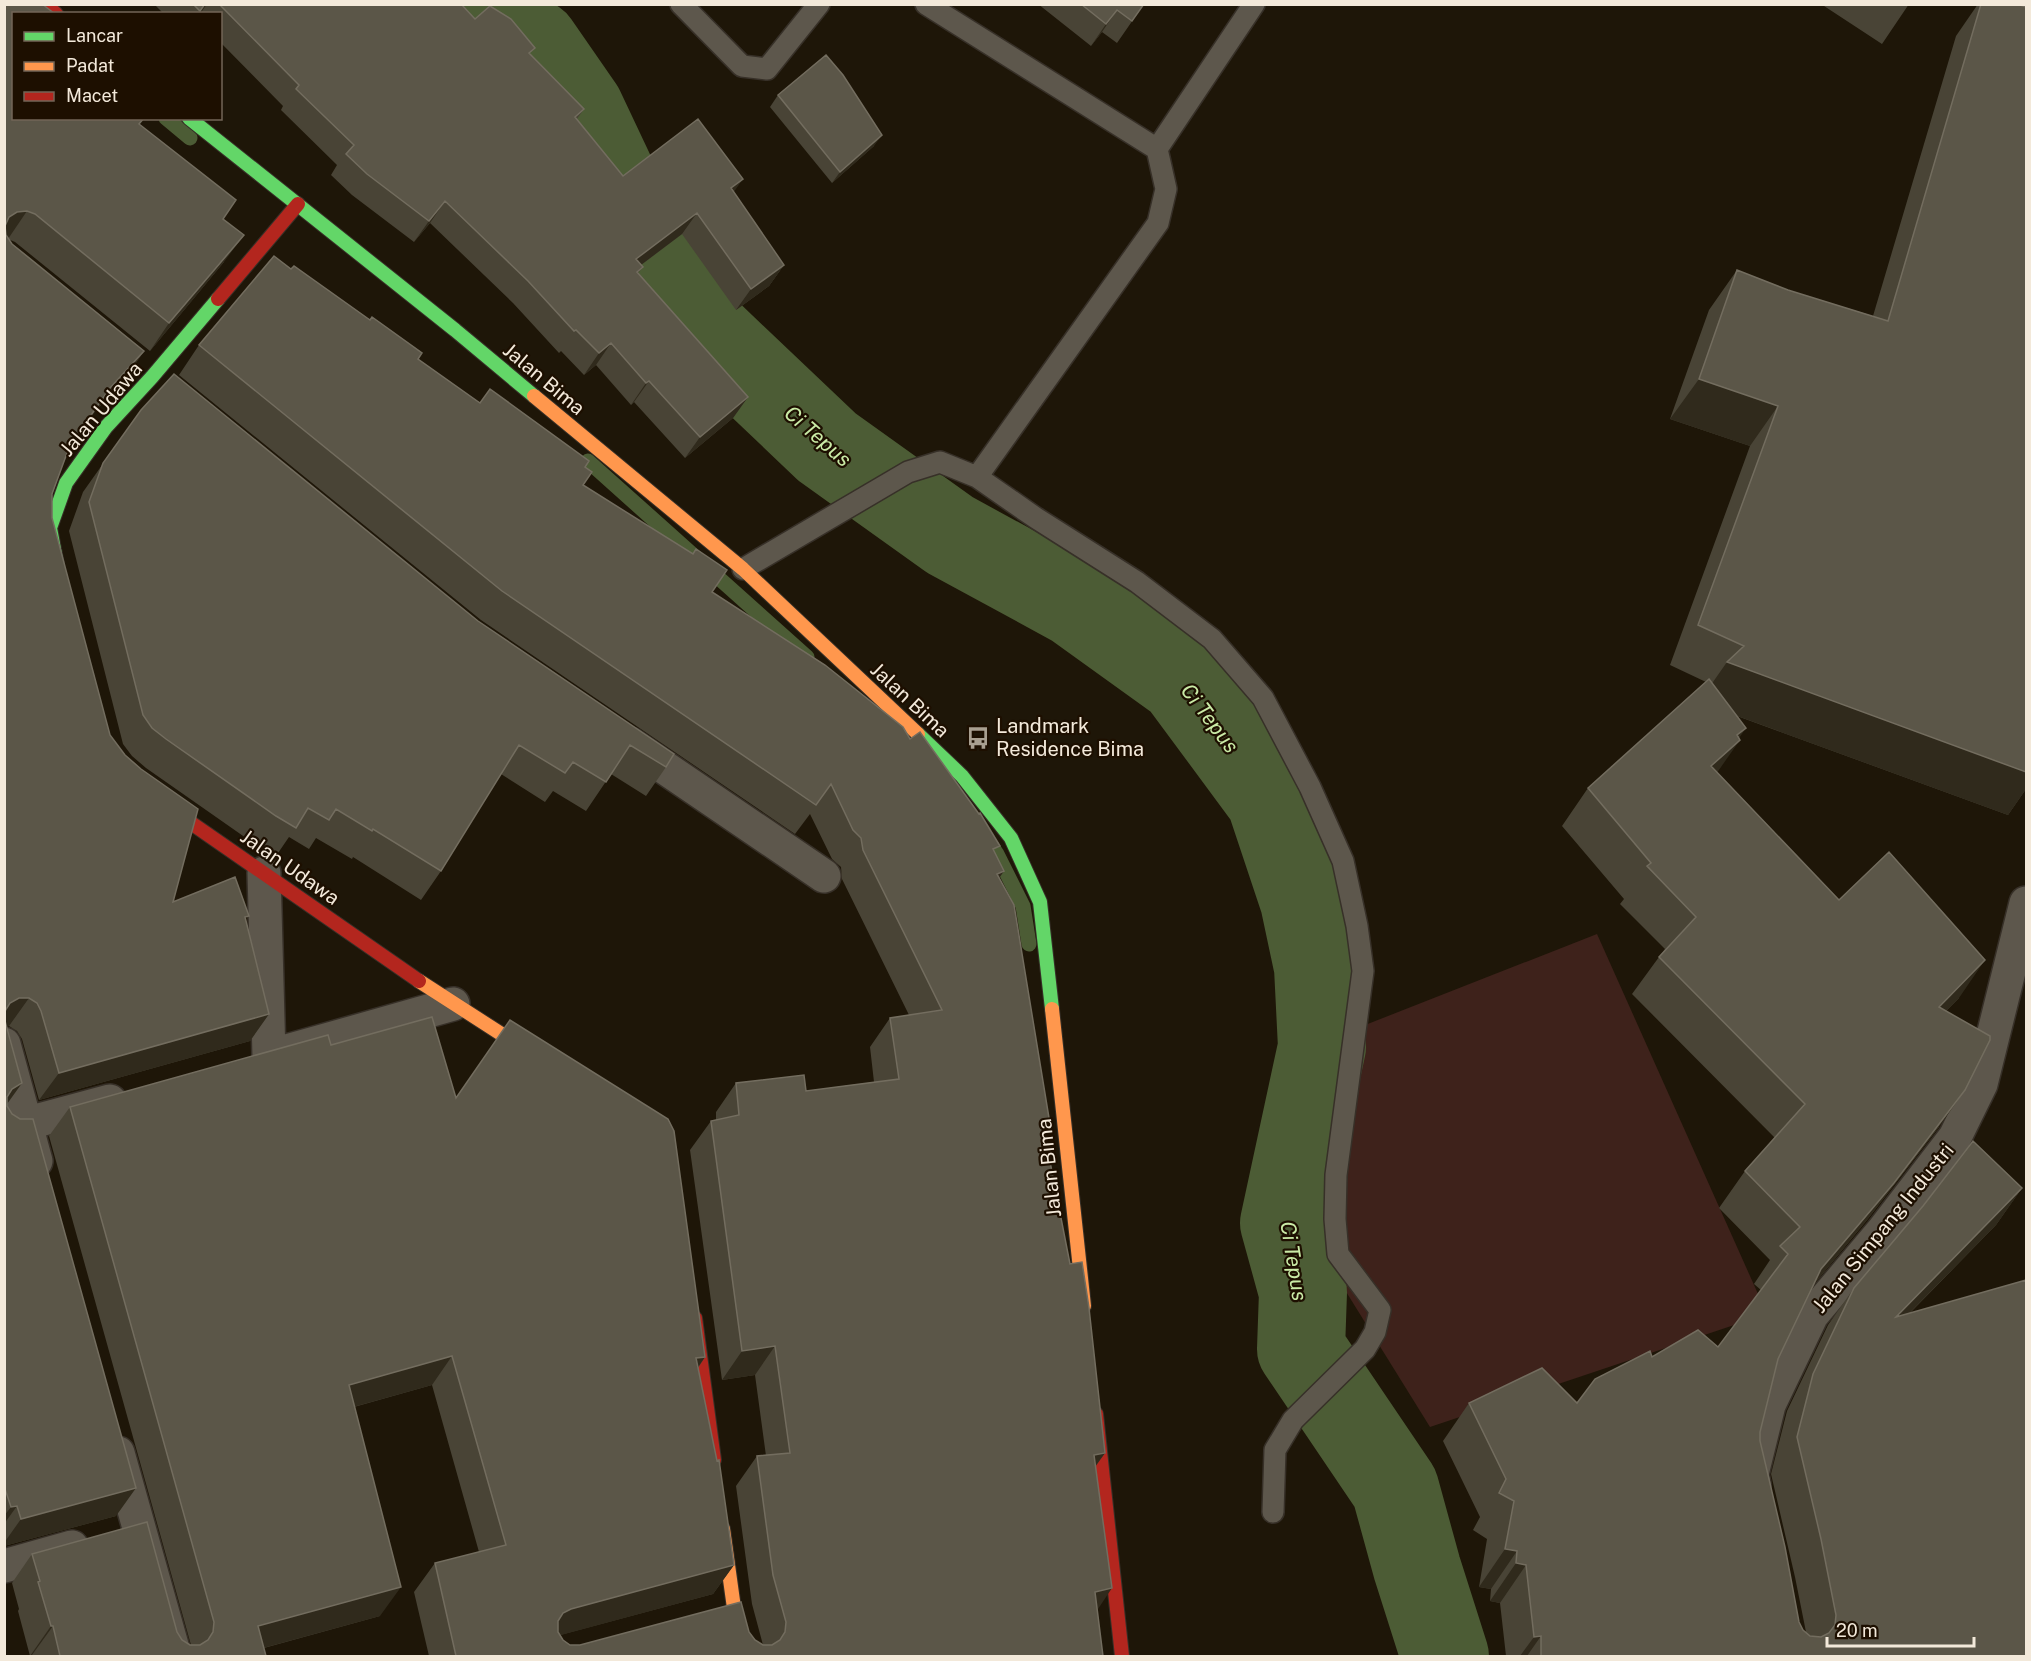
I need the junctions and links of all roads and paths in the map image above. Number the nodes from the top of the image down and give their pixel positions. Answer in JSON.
{"nodes":[{"id":1,"x":681,"y":4,"type":"edge"},
{"id":2,"x":819,"y":4,"type":"edge"},
{"id":3,"x":926,"y":4,"type":"edge"},
{"id":4,"x":1254,"y":4,"type":"edge"},
{"id":5,"x":192,"y":120,"type":"edge"},
{"id":6,"x":1157,"y":149,"type":"junction"},
{"id":7,"x":298,"y":204,"type":"junction"},
{"id":8,"x":978,"y":477,"type":"junction"},
{"id":9,"x":743,"y":569,"type":"junction"},
{"id":10,"x":60,"y":574,"type":"edge"},
{"id":11,"x":608,"y":729,"type":"edge"},
{"id":12,"x":143,"y":789,"type":"edge"},
{"id":13,"x":264,"y":873,"type":"junction"},
{"id":14,"x":824,"y":876,"type":"dead end"},
{"id":15,"x":2026,"y":903,"type":"edge"},
{"id":16,"x":453,"y":1004,"type":"junction"},
{"id":17,"x":4,"y":1044,"type":"edge"},
{"id":18,"x":269,"y":1056,"type":"junction"},
{"id":19,"x":236,"y":1065,"type":"edge"},
{"id":20,"x":552,"y":1066,"type":"edge"},
{"id":21,"x":137,"y":1093,"type":"edge"},
{"id":22,"x":15,"y":1127,"type":"edge"},
{"id":23,"x":45,"y":1194,"type":"edge"},
{"id":24,"x":693,"y":1303,"type":"edge"},
{"id":25,"x":1085,"y":1315,"type":"edge"},
{"id":26,"x":1094,"y":1397,"type":"edge"},
{"id":27,"x":110,"y":1425,"type":"edge"},
{"id":28,"x":717,"y":1479,"type":"edge"},
{"id":29,"x":1274,"y":1512,"type":"dead end"},
{"id":30,"x":721,"y":1514,"type":"edge"},
{"id":31,"x":1762,"y":1517,"type":"edge"},
{"id":32,"x":120,"y":1534,"type":"junction"},
{"id":33,"x":4,"y":1566,"type":"edge"},
{"id":34,"x":734,"y":1608,"type":"junction"},
{"id":35,"x":700,"y":1617,"type":"edge"},
{"id":36,"x":175,"y":1656,"type":"edge"},
{"id":37,"x":747,"y":1656,"type":"edge"},
{"id":38,"x":1122,"y":1656,"type":"edge"}],
"edges":[{"from":1,"to":2,"type":"lane"},
{"from":3,"to":6,"type":"lane"},
{"from":4,"to":6,"type":"lane"},
{"from":5,"to":7,"type":"street","name":"Jalan Bima"},
{"from":6,"to":8,"type":"lane"},
{"from":7,"to":9,"type":"street","name":"Jalan Bima"},
{"from":7,"to":10,"type":"street","name":"Jalan Udawa"},
{"from":8,"to":9,"type":"lane"},
{"from":8,"to":29,"type":"lane"},
{"from":9,"to":25,"type":"street","name":"Jalan Bima"},
{"from":11,"to":14,"type":"street"},
{"from":12,"to":13,"type":"street","name":"Jalan Udawa"},
{"from":13,"to":16,"type":"street","name":"Jalan Udawa"},
{"from":13,"to":18,"type":"street"},
{"from":15,"to":31,"type":"street","name":"Jalan Simpang Industri"},
{"from":16,"to":18,"type":"street"},
{"from":16,"to":20,"type":"street","name":"Jalan Udawa"},
{"from":17,"to":22,"type":"street"},
{"from":18,"to":19,"type":"street"},
{"from":21,"to":22,"type":"street"},
{"from":22,"to":23,"type":"street"},
{"from":24,"to":28,"type":"street"},
{"from":26,"to":38,"type":"street"},
{"from":27,"to":32,"type":"street"},
{"from":30,"to":34,"type":"street"},
{"from":32,"to":33,"type":"street"},
{"from":32,"to":36,"type":"street"},
{"from":34,"to":35,"type":"street"},
{"from":34,"to":37,"type":"street"}]}
